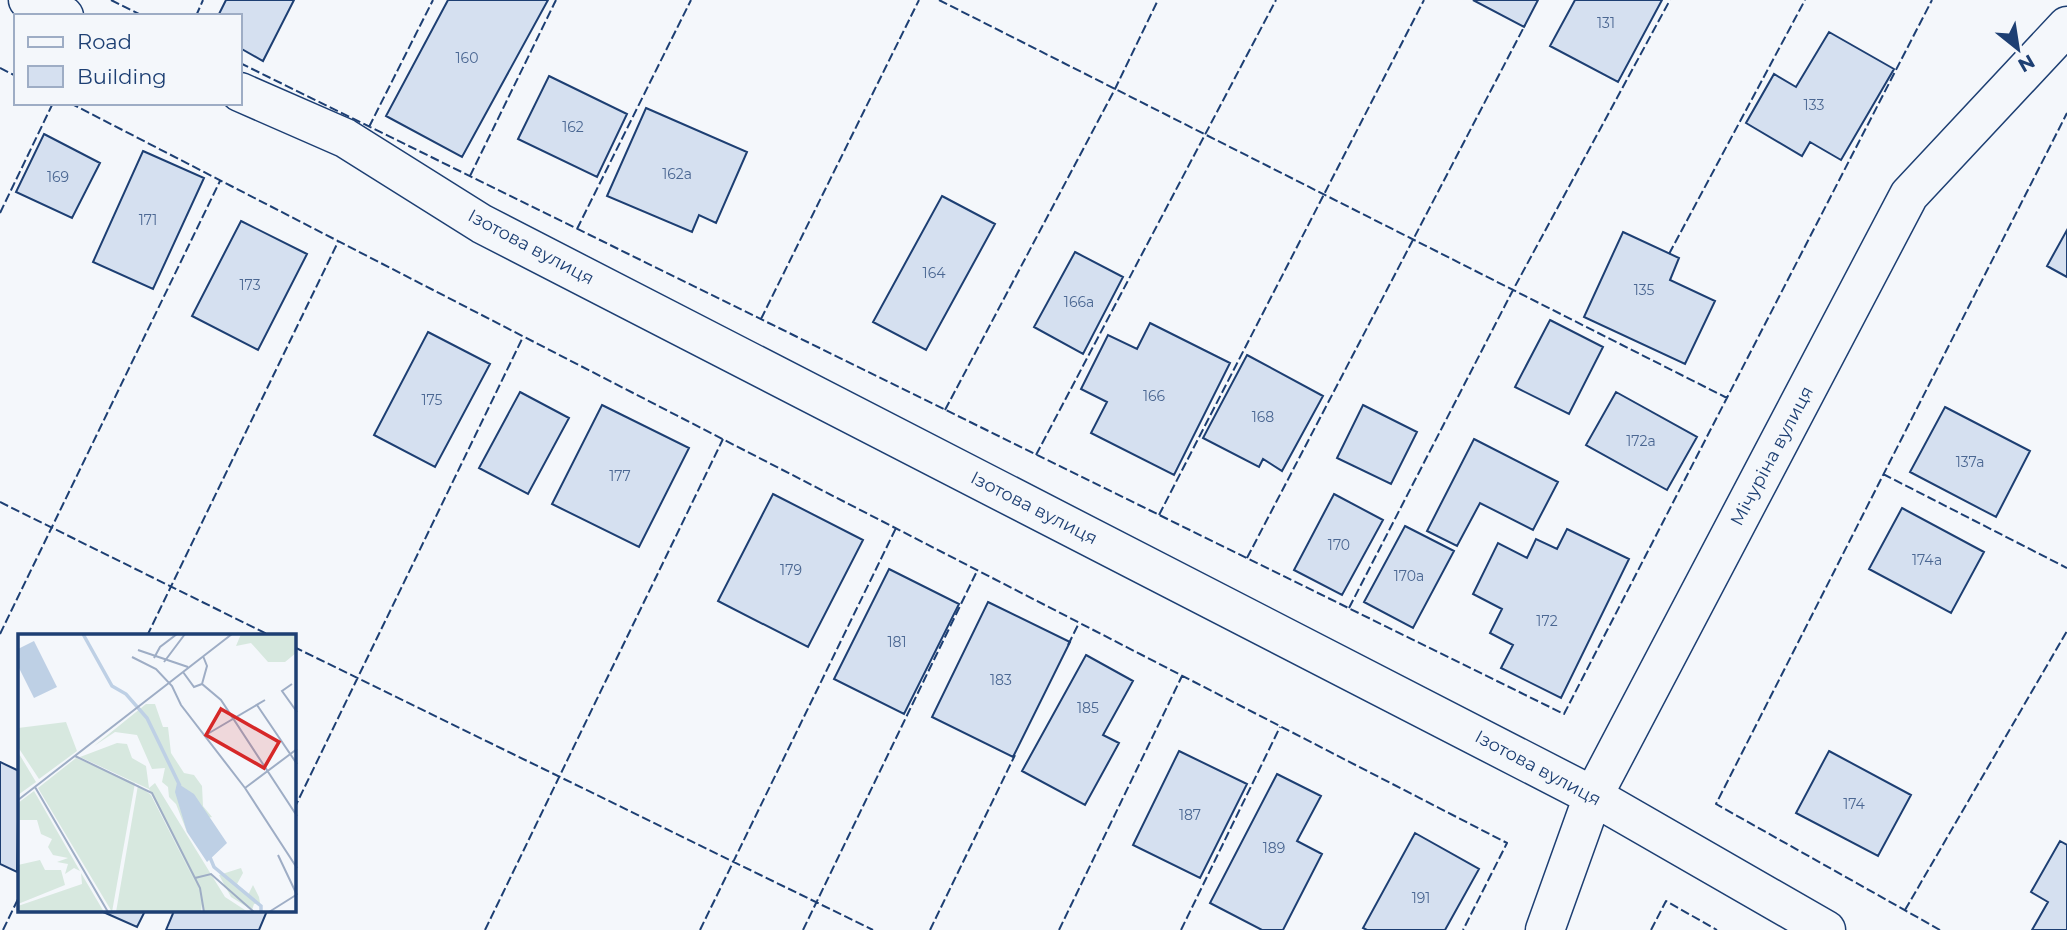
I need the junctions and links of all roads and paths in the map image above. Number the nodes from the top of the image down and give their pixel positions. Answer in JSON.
{"nodes":[{"id":1,"x":28,"y":0,"type":"edge"},
{"id":2,"x":60,"y":14,"type":"edge"},
{"id":3,"x":2067,"y":26,"type":"edge"},
{"id":4,"x":242,"y":93,"type":"edge"},
{"id":5,"x":1593,"y":796,"type":"junction"},
{"id":6,"x":1545,"y":930,"type":"edge"},
{"id":7,"x":1826,"y":930,"type":"edge"}],
"edges":[{"from":1,"to":2,"type":"street"},
{"from":3,"to":5,"type":"street","name":"Мічуріна вулиця"},
{"from":4,"to":5,"type":"street","name":"Ізотова вулиця"},
{"from":5,"to":6,"type":"street","name":"Мічуріна вулиця"},
{"from":5,"to":7,"type":"street","name":"Ізотова вулиця"}]}
